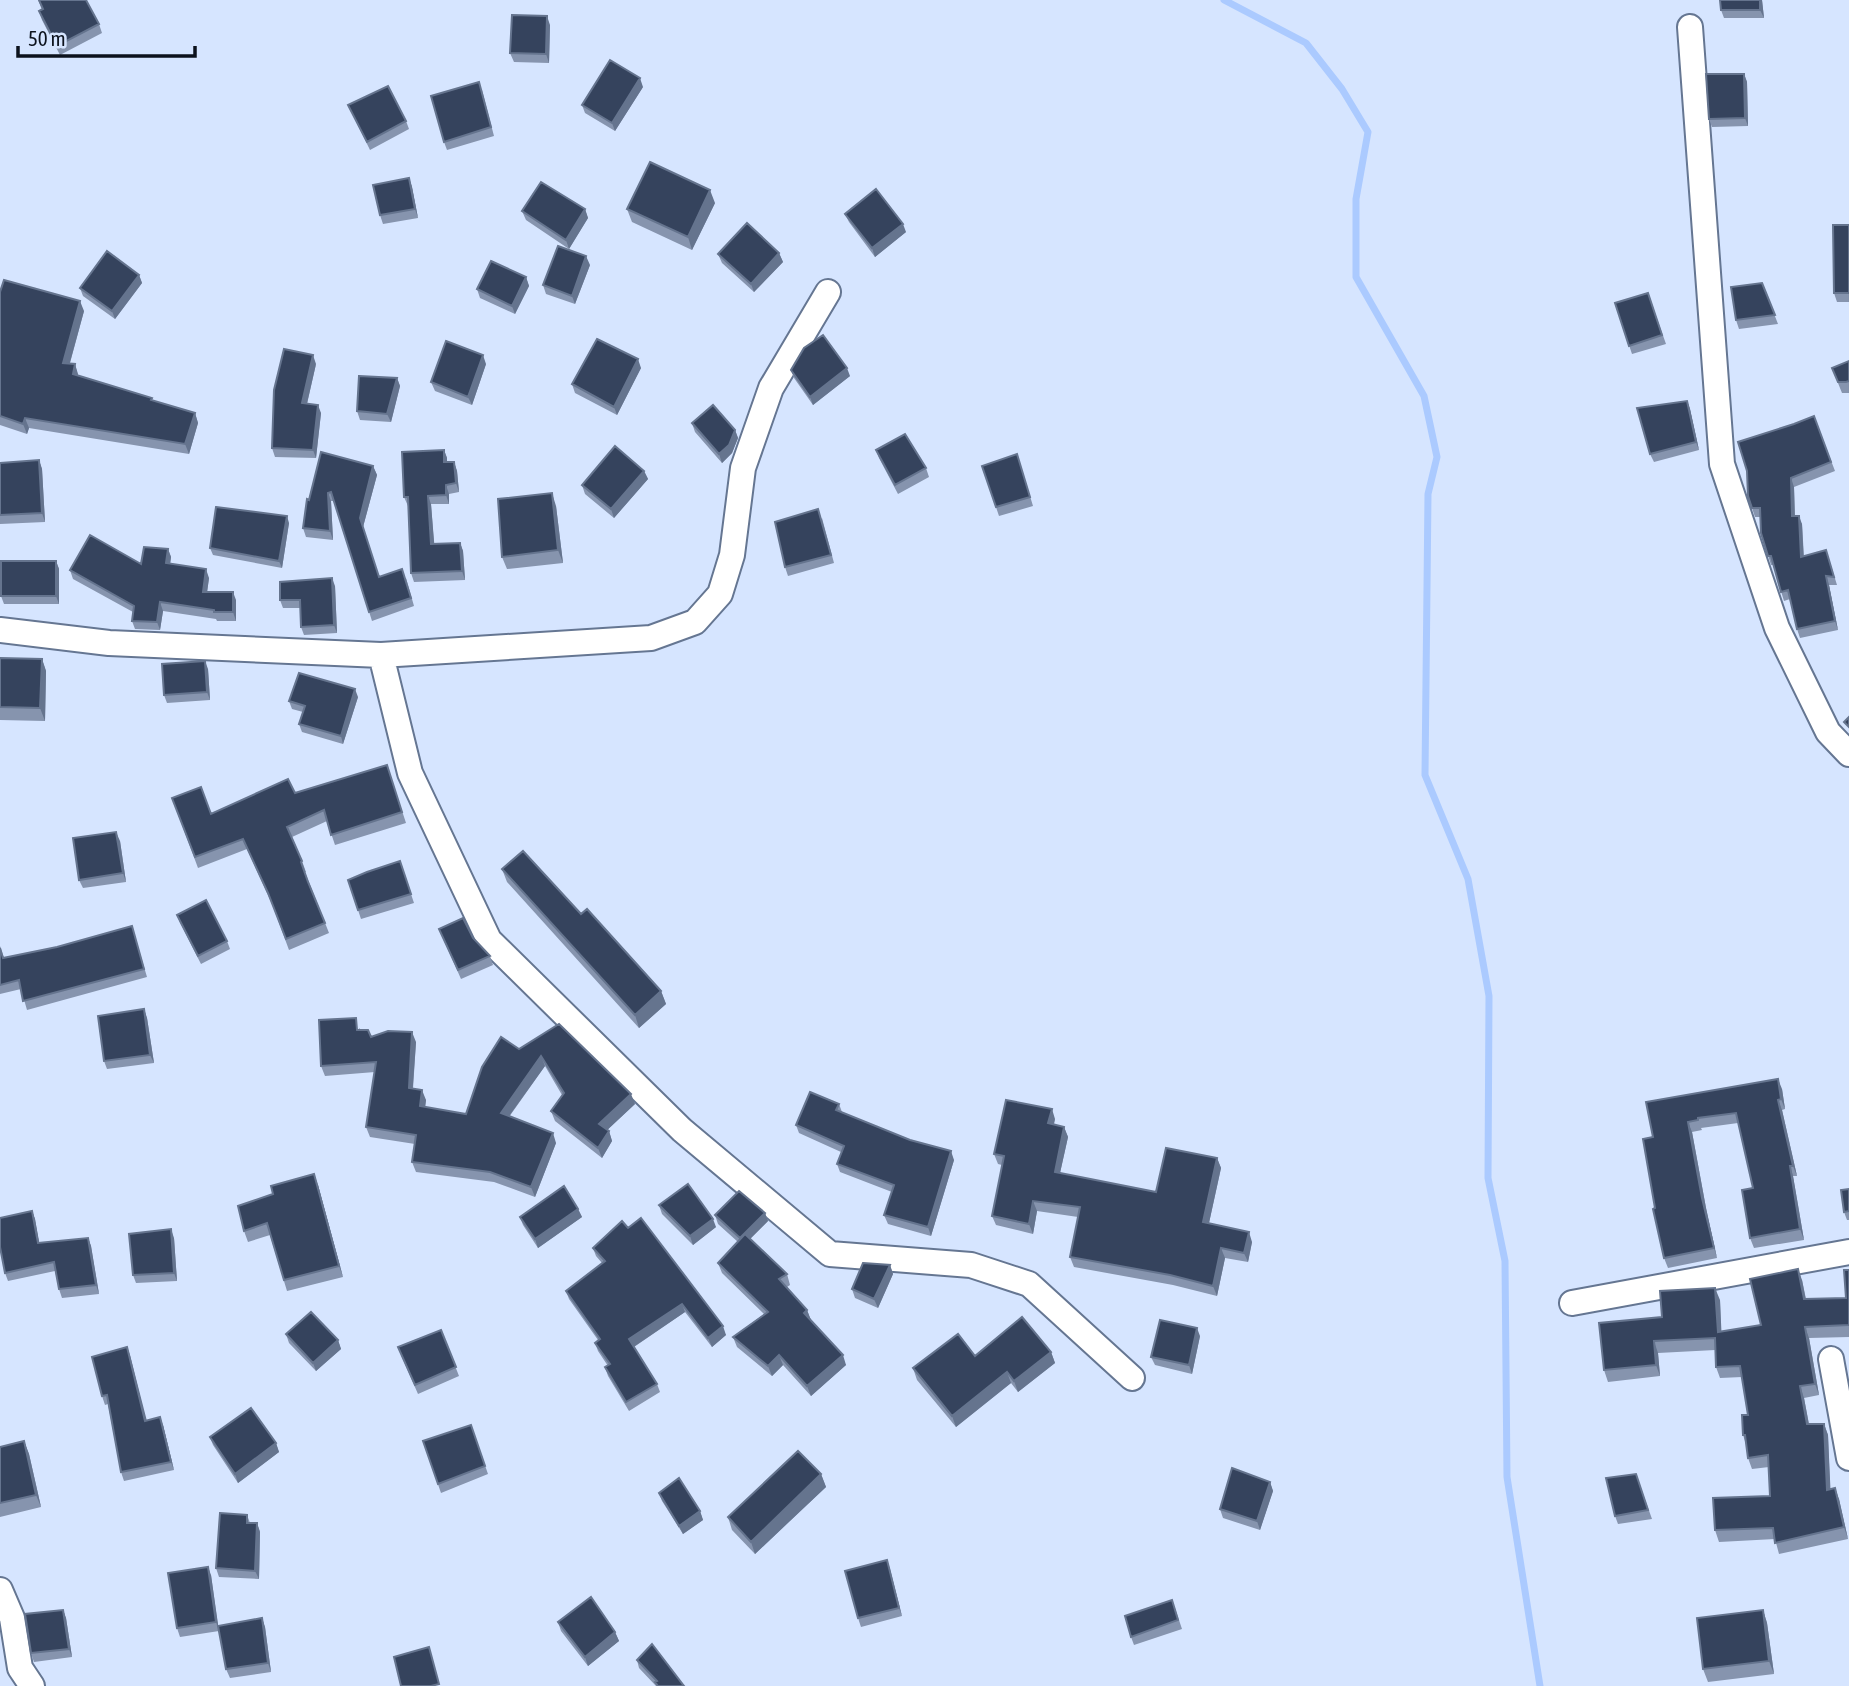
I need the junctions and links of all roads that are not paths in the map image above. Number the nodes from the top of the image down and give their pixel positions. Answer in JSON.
{"nodes":[{"id":1,"x":1690,"y":27,"type":"dead end"},
{"id":2,"x":828,"y":292,"type":"dead end"},
{"id":3,"x":0,"y":630,"type":"edge"},
{"id":4,"x":381,"y":655,"type":"junction"},
{"id":5,"x":1849,"y":754,"type":"edge"},
{"id":6,"x":1849,"y":1252,"type":"edge"},
{"id":7,"x":1572,"y":1303,"type":"dead end"},
{"id":8,"x":1831,"y":1359,"type":"dead end"},
{"id":9,"x":1132,"y":1378,"type":"dead end"},
{"id":10,"x":1849,"y":1458,"type":"edge"},
{"id":11,"x":0,"y":1590,"type":"edge"},
{"id":12,"x":32,"y":1686,"type":"edge"}],
"edges":[{"from":1,"to":5,"type":"street"},
{"from":2,"to":4,"type":"street"},
{"from":3,"to":4,"type":"street"},
{"from":4,"to":9,"type":"street"},
{"from":6,"to":7,"type":"street"},
{"from":8,"to":10,"type":"street"},
{"from":11,"to":12,"type":"street"}]}
